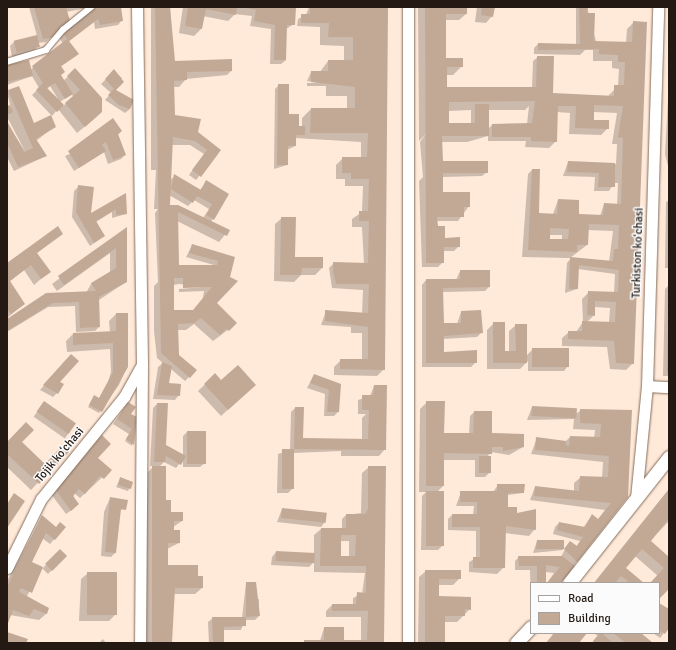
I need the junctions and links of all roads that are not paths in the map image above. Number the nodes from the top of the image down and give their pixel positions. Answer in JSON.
{"nodes":[{"id":1,"x":91,"y":7,"type":"edge"},
{"id":2,"x":137,"y":7,"type":"edge"},
{"id":3,"x":408,"y":7,"type":"edge"},
{"id":4,"x":658,"y":7,"type":"edge"},
{"id":5,"x":7,"y":62,"type":"edge"},
{"id":6,"x":142,"y":365,"type":"junction"},
{"id":7,"x":647,"y":386,"type":"junction"},
{"id":8,"x":669,"y":387,"type":"edge"},
{"id":9,"x":669,"y":457,"type":"edge"},
{"id":10,"x":636,"y":498,"type":"junction"},
{"id":11,"x":7,"y":568,"type":"edge"},
{"id":12,"x":570,"y":582,"type":"edge"},
{"id":13,"x":530,"y":628,"type":"edge"},
{"id":14,"x":140,"y":643,"type":"edge"},
{"id":15,"x":408,"y":643,"type":"edge"},
{"id":16,"x":516,"y":643,"type":"edge"}],
"edges":[{"from":1,"to":5,"type":"lane"},
{"from":2,"to":6,"type":"street"},
{"from":3,"to":15,"type":"street"},
{"from":4,"to":7,"type":"street","name":"Turkiston koʻchasi"},
{"from":6,"to":11,"type":"street","name":"Tojik koʻchasi"},
{"from":6,"to":14,"type":"street"},
{"from":7,"to":8,"type":"street"},
{"from":7,"to":10,"type":"street","name":"Turkiston koʻchasi"},
{"from":9,"to":10,"type":"street"},
{"from":10,"to":12,"type":"street"},
{"from":13,"to":16,"type":"street"}]}
